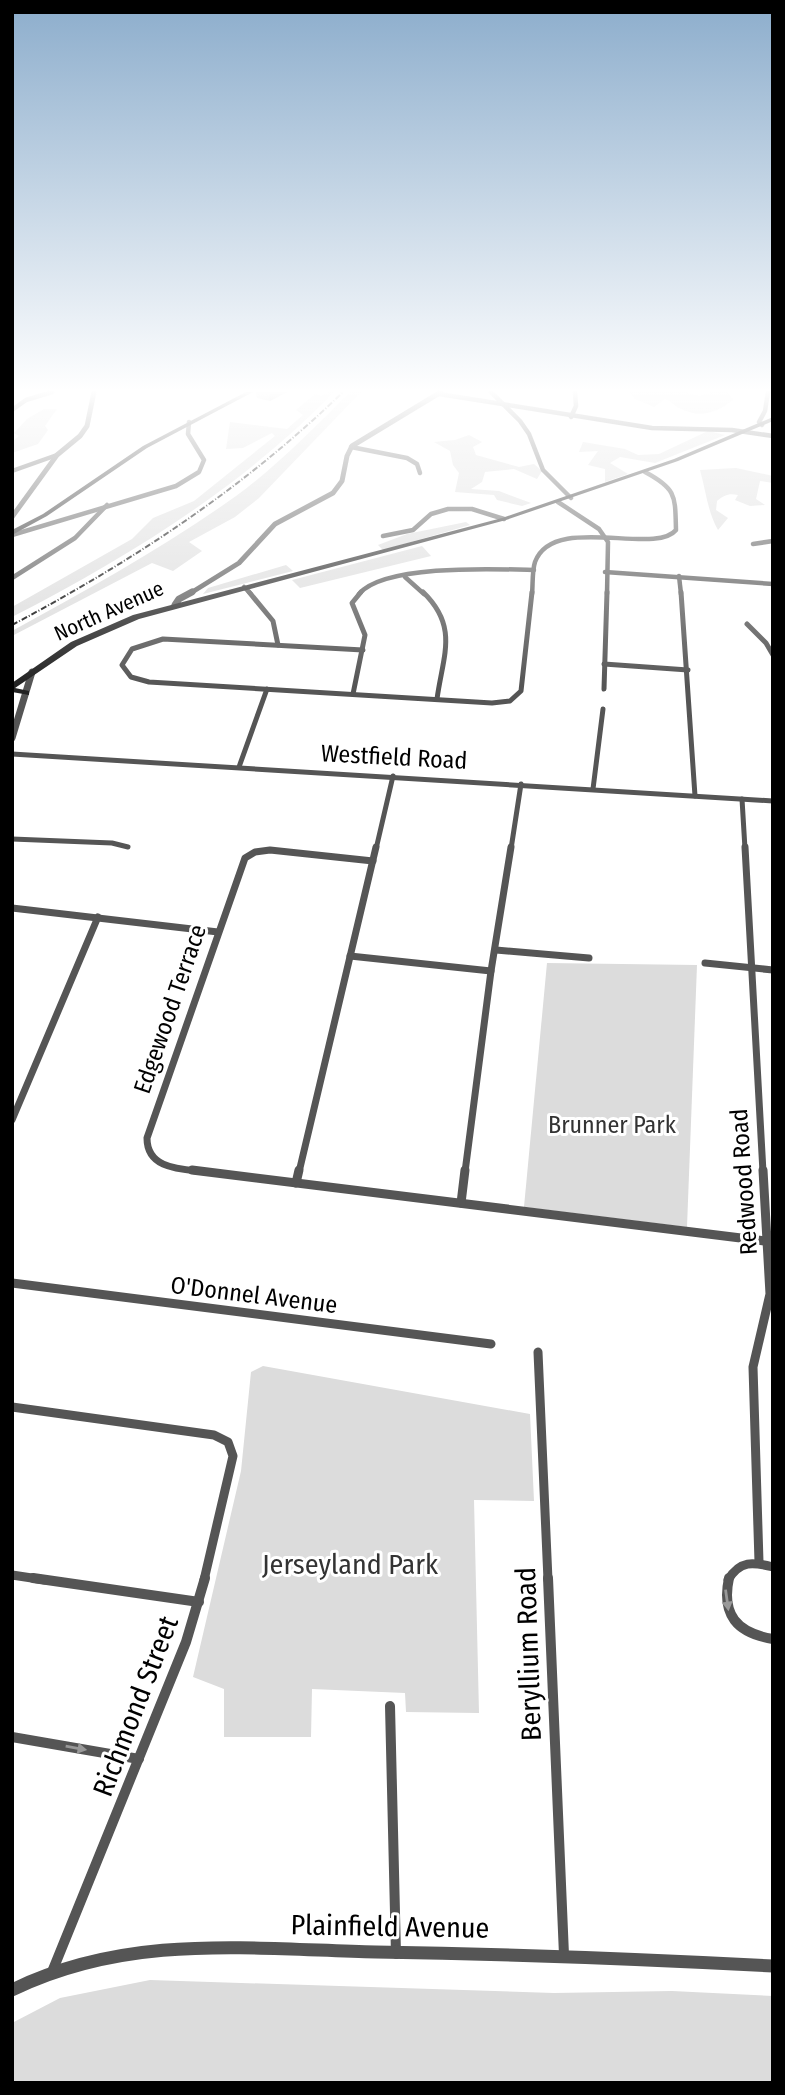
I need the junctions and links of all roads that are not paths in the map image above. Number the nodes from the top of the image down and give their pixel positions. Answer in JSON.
{"nodes":[{"id":1,"x":30,"y":490,"type":"edge"},
{"id":2,"x":82,"y":490,"type":"edge"},
{"id":3,"x":162,"y":490,"type":"edge"},
{"id":4,"x":336,"y":490,"type":"edge"},
{"id":5,"x":563,"y":490,"type":"edge"},
{"id":6,"x":594,"y":490,"type":"edge"},
{"id":7,"x":674,"y":490,"type":"edge"},
{"id":8,"x":571,"y":498,"type":"junction"},
{"id":9,"x":558,"y":502,"type":"junction"},
{"id":10,"x":107,"y":505,"type":"junction"},
{"id":11,"x":19,"y":510,"type":"junction"},
{"id":12,"x":45,"y":516,"type":"junction"},
{"id":13,"x":12,"y":517,"type":"edge"},
{"id":14,"x":64,"y":517,"type":"junction"},
{"id":15,"x":504,"y":519,"type":"junction"},
{"id":16,"x":32,"y":523,"type":"junction"},
{"id":17,"x":12,"y":534,"type":"edge"},
{"id":18,"x":383,"y":536,"type":"dead end"},
{"id":19,"x":606,"y":537,"type":"junction"},
{"id":20,"x":773,"y":541,"type":"edge"},
{"id":21,"x":753,"y":544,"type":"dead end"},
{"id":22,"x":534,"y":570,"type":"junction"},
{"id":23,"x":605,"y":572,"type":"junction"},
{"id":24,"x":679,"y":576,"type":"junction"},
{"id":25,"x":405,"y":577,"type":"junction"},
{"id":26,"x":12,"y":578,"type":"edge"},
{"id":27,"x":773,"y":584,"type":"edge"},
{"id":28,"x":244,"y":587,"type":"junction"},
{"id":29,"x":175,"y":605,"type":"junction"},
{"id":30,"x":747,"y":624,"type":"dead end"},
{"id":31,"x":278,"y":645,"type":"junction"},
{"id":32,"x":363,"y":650,"type":"junction"},
{"id":33,"x":773,"y":655,"type":"edge"},
{"id":34,"x":604,"y":664,"type":"junction"},
{"id":35,"x":688,"y":670,"type":"junction"},
{"id":36,"x":32,"y":672,"type":"junction"},
{"id":37,"x":12,"y":689,"type":"edge"},
{"id":38,"x":267,"y":689,"type":"junction"},
{"id":39,"x":604,"y":689,"type":"dead end"},
{"id":40,"x":26,"y":693,"type":"junction"},
{"id":41,"x":353,"y":694,"type":"junction"},
{"id":42,"x":436,"y":699,"type":"junction"},
{"id":43,"x":603,"y":709,"type":"dead end"},
{"id":44,"x":12,"y":738,"type":"edge"},
{"id":45,"x":12,"y":754,"type":"edge"},
{"id":46,"x":239,"y":767,"type":"junction"},
{"id":47,"x":393,"y":776,"type":"junction"},
{"id":48,"x":521,"y":784,"type":"junction"},
{"id":49,"x":593,"y":789,"type":"junction"},
{"id":50,"x":695,"y":796,"type":"junction"},
{"id":51,"x":742,"y":799,"type":"junction"},
{"id":52,"x":773,"y":801,"type":"edge"},
{"id":53,"x":12,"y":839,"type":"edge"},
{"id":54,"x":128,"y":847,"type":"dead end"},
{"id":55,"x":373,"y":861,"type":"junction"},
{"id":56,"x":12,"y":908,"type":"edge"},
{"id":57,"x":98,"y":917,"type":"junction"},
{"id":58,"x":218,"y":932,"type":"junction"},
{"id":59,"x":496,"y":950,"type":"junction"},
{"id":60,"x":350,"y":956,"type":"junction"},
{"id":61,"x":589,"y":958,"type":"dead end"},
{"id":62,"x":705,"y":963,"type":"dead end"},
{"id":63,"x":750,"y":969,"type":"junction"},
{"id":64,"x":773,"y":970,"type":"edge"},
{"id":65,"x":491,"y":971,"type":"junction"},
{"id":66,"x":12,"y":1120,"type":"edge"},
{"id":67,"x":296,"y":1183,"type":"junction"},
{"id":68,"x":461,"y":1203,"type":"junction"},
{"id":69,"x":770,"y":1242,"type":"edge"},
{"id":70,"x":12,"y":1283,"type":"edge"},
{"id":71,"x":491,"y":1344,"type":"dead end"},
{"id":72,"x":538,"y":1352,"type":"dead end"},
{"id":73,"x":12,"y":1407,"type":"edge"},
{"id":74,"x":759,"y":1562,"type":"junction"},
{"id":75,"x":773,"y":1567,"type":"edge"},
{"id":76,"x":12,"y":1575,"type":"edge"},
{"id":77,"x":199,"y":1602,"type":"junction"},
{"id":78,"x":773,"y":1639,"type":"edge"},
{"id":79,"x":390,"y":1706,"type":"dead end"},
{"id":80,"x":12,"y":1737,"type":"edge"},
{"id":81,"x":139,"y":1759,"type":"junction"},
{"id":82,"x":396,"y":1954,"type":"junction"},
{"id":83,"x":564,"y":1955,"type":"junction"},
{"id":84,"x":773,"y":1966,"type":"edge"},
{"id":85,"x":52,"y":1973,"type":"junction"},
{"id":86,"x":12,"y":1990,"type":"edge"}],
"edges":[{"from":1,"to":11,"type":"street"},
{"from":2,"to":12,"type":"main road"},
{"from":3,"to":10,"type":"street"},
{"from":4,"to":29,"type":"street","name":"North Avenue"},
{"from":5,"to":8,"type":"street"},
{"from":6,"to":8,"type":"main road"},
{"from":7,"to":19,"type":"street"},
{"from":8,"to":9,"type":"main road"},
{"from":9,"to":15,"type":"main road"},
{"from":9,"to":19,"type":"street"},
{"from":10,"to":14,"type":"street"},
{"from":10,"to":26,"type":"street"},
{"from":11,"to":13,"type":"street"},
{"from":11,"to":16,"type":"street"},
{"from":12,"to":14,"type":"street"},
{"from":12,"to":16,"type":"main road"},
{"from":14,"to":17,"type":"street"},
{"from":15,"to":18,"type":"street"},
{"from":15,"to":28,"type":"main road"},
{"from":16,"to":17,"type":"main road"},
{"from":19,"to":22,"type":"street"},
{"from":19,"to":23,"type":"street"},
{"from":20,"to":21,"type":"street"},
{"from":22,"to":25,"type":"street"},
{"from":22,"to":42,"type":"street"},
{"from":23,"to":24,"type":"street"},
{"from":23,"to":34,"type":"street"},
{"from":24,"to":27,"type":"street"},
{"from":24,"to":35,"type":"street"},
{"from":25,"to":32,"type":"street"},
{"from":25,"to":42,"type":"street"},
{"from":28,"to":29,"type":"main road"},
{"from":28,"to":31,"type":"street"},
{"from":29,"to":36,"type":"main road","name":"North Avenue"},
{"from":30,"to":33,"type":"street"},
{"from":31,"to":32,"type":"street"},
{"from":31,"to":38,"type":"street"},
{"from":32,"to":41,"type":"street"},
{"from":34,"to":35,"type":"street"},
{"from":34,"to":39,"type":"street"},
{"from":35,"to":50,"type":"street"},
{"from":36,"to":37,"type":"main road","name":"North Avenue"},
{"from":36,"to":40,"type":"street"},
{"from":37,"to":40,"type":"main road"},
{"from":38,"to":41,"type":"street"},
{"from":38,"to":46,"type":"street"},
{"from":40,"to":44,"type":"street"},
{"from":41,"to":42,"type":"street"},
{"from":43,"to":49,"type":"street"},
{"from":45,"to":46,"type":"street","name":"Westfield Road"},
{"from":46,"to":47,"type":"street","name":"Westfield Road"},
{"from":47,"to":48,"type":"street","name":"Westfield Road"},
{"from":47,"to":55,"type":"street"},
{"from":48,"to":49,"type":"street","name":"Westfield Road"},
{"from":48,"to":59,"type":"street"},
{"from":49,"to":50,"type":"street","name":"Westfield Road"},
{"from":50,"to":51,"type":"street","name":"Westfield Road"},
{"from":51,"to":52,"type":"street","name":"Westfield Road"},
{"from":51,"to":63,"type":"street","name":"Redwood Road"},
{"from":53,"to":54,"type":"street"},
{"from":55,"to":58,"type":"street","name":"Edgewood Terrace"},
{"from":55,"to":60,"type":"street"},
{"from":56,"to":57,"type":"street"},
{"from":57,"to":58,"type":"street"},
{"from":57,"to":66,"type":"street"},
{"from":58,"to":67,"type":"street","name":"Edgewood Terrace"},
{"from":59,"to":61,"type":"street"},
{"from":59,"to":65,"type":"street"},
{"from":60,"to":65,"type":"street"},
{"from":60,"to":67,"type":"street"},
{"from":62,"to":63,"type":"street"},
{"from":63,"to":64,"type":"street"},
{"from":63,"to":69,"type":"street","name":"Redwood Road"},
{"from":65,"to":68,"type":"street"},
{"from":67,"to":68,"type":"street"},
{"from":68,"to":69,"type":"street"},
{"from":69,"to":74,"type":"street","name":"Redwood Road"},
{"from":70,"to":71,"type":"street","name":"O'Donnel Avenue"},
{"from":72,"to":83,"type":"street","name":"Beryllium Road"},
{"from":73,"to":77,"type":"street","name":"Richmond Street"},
{"from":74,"to":75,"type":"street"},
{"from":74,"to":78,"type":"street","one_way":true},
{"from":76,"to":77,"type":"street"},
{"from":77,"to":81,"type":"street","name":"Richmond Street"},
{"from":79,"to":82,"type":"street"},
{"from":80,"to":81,"type":"street","one_way":true},
{"from":81,"to":85,"type":"street","name":"Richmond Street"},
{"from":82,"to":83,"type":"street","name":"Plainfield Avenue"},
{"from":82,"to":85,"type":"street","name":"Plainfield Avenue"},
{"from":83,"to":84,"type":"street","name":"Plainfield Avenue"},
{"from":85,"to":86,"type":"street","name":"Plainfield Avenue"}]}
